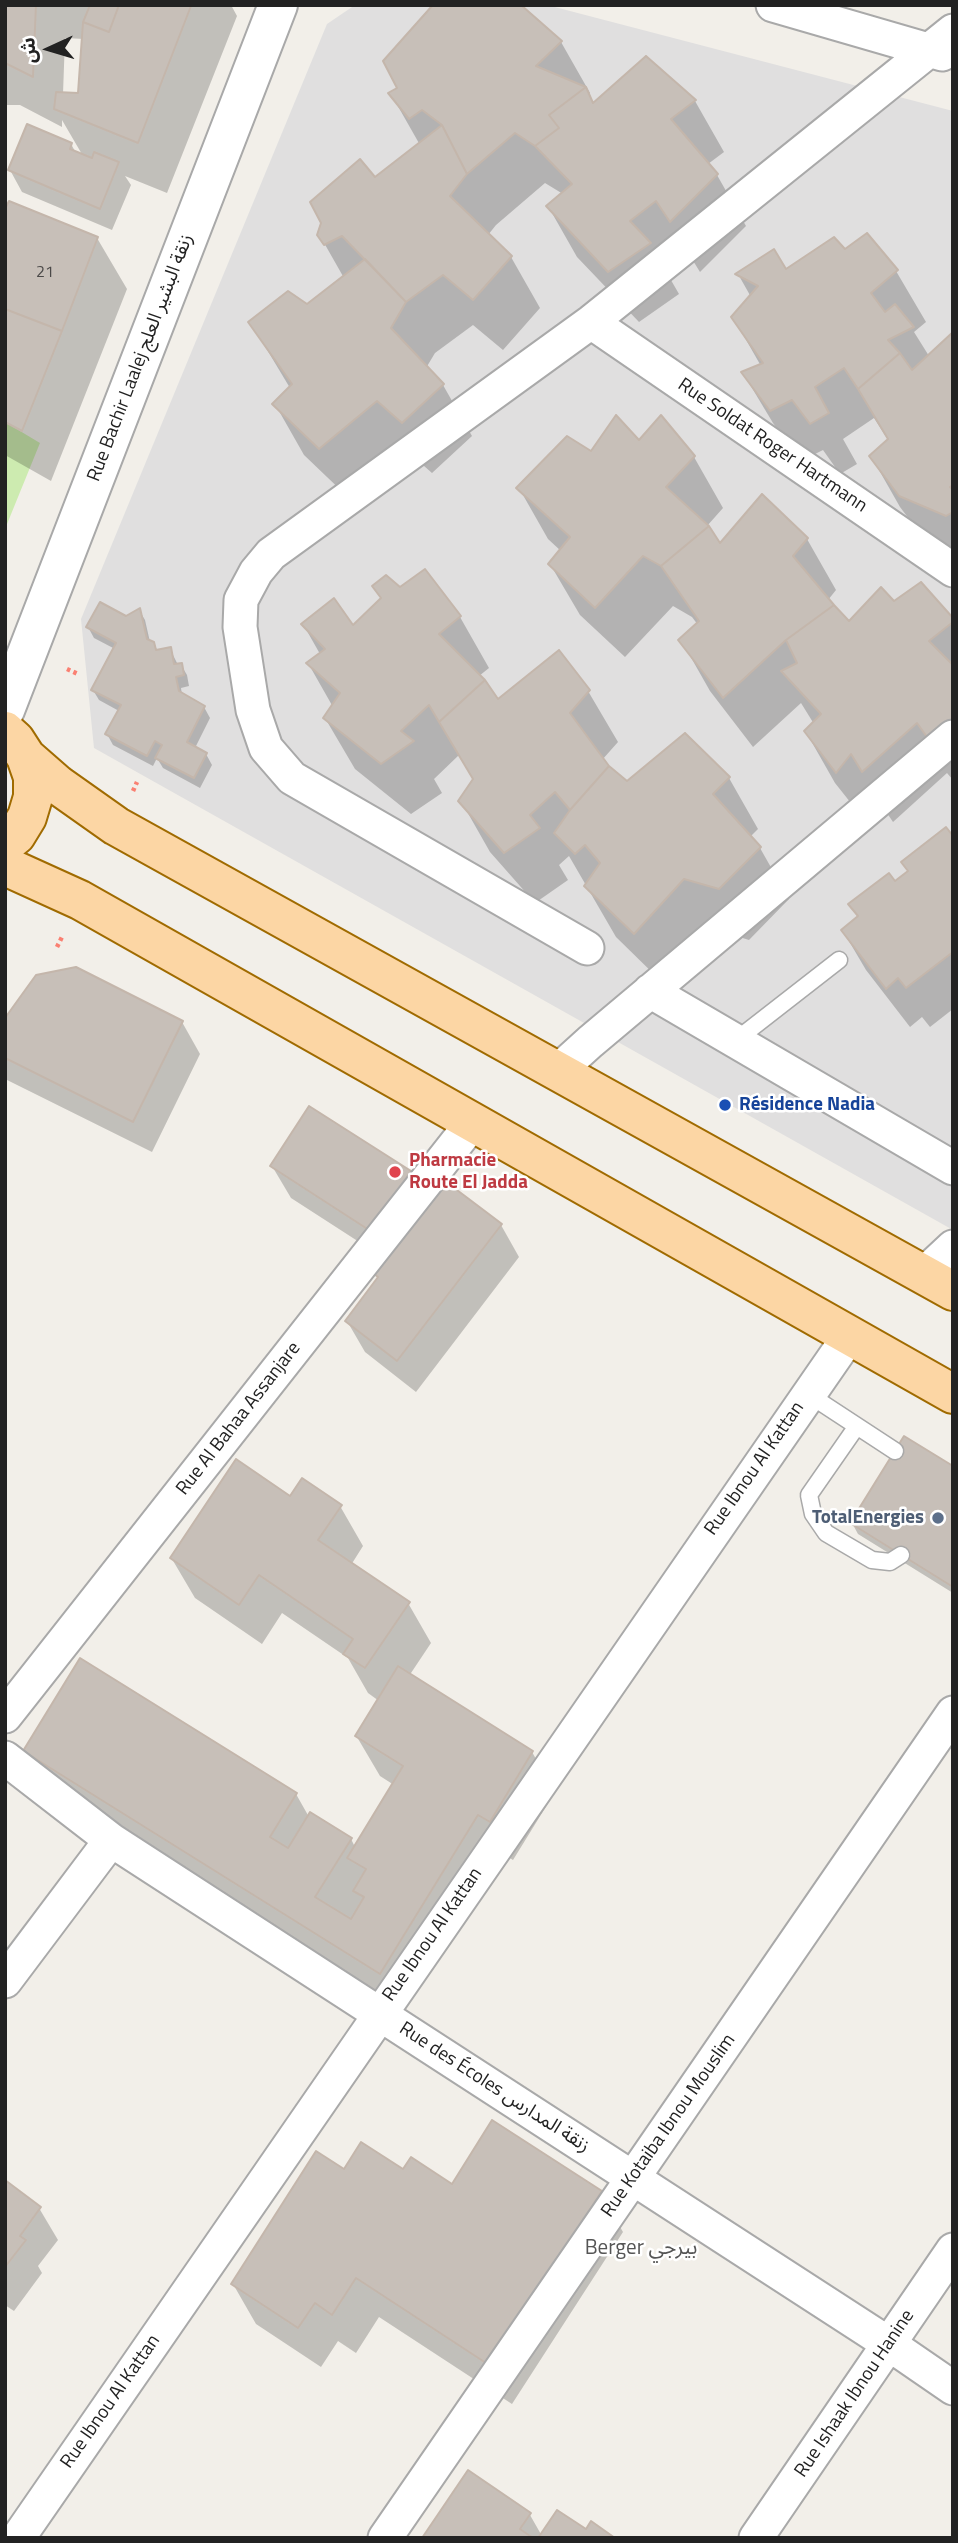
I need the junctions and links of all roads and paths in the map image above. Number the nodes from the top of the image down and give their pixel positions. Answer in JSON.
{"nodes":[{"id":1,"x":278,"y":5,"type":"edge"},
{"id":2,"x":773,"y":5,"type":"edge"},
{"id":3,"x":944,"y":46,"type":"edge"},
{"id":4,"x":591,"y":322,"type":"junction"},
{"id":5,"x":953,"y":569,"type":"edge"},
{"id":6,"x":67,"y":669,"type":"dead end"},
{"id":7,"x":78,"y":674,"type":"dead end"},
{"id":8,"x":5,"y":710,"type":"edge"},
{"id":9,"x":953,"y":737,"type":"edge"},
{"id":10,"x":16,"y":744,"type":"edge"},
{"id":11,"x":137,"y":782,"type":"dead end"},
{"id":12,"x":132,"y":792,"type":"dead end"},
{"id":13,"x":5,"y":844,"type":"edge"},
{"id":14,"x":5,"y":866,"type":"edge"},
{"id":15,"x":65,"y":931,"type":"dead end"},
{"id":16,"x":57,"y":947,"type":"dead end"},
{"id":17,"x":587,"y":948,"type":"dead end"},
{"id":18,"x":839,"y":960,"type":"dead end"},
{"id":19,"x":650,"y":991,"type":"junction"},
{"id":20,"x":735,"y":1041,"type":"junction"},
{"id":21,"x":558,"y":1072,"type":"junction"},
{"id":22,"x":473,"y":1122,"type":"junction"},
{"id":23,"x":953,"y":1168,"type":"edge"},
{"id":24,"x":953,"y":1247,"type":"edge"},
{"id":25,"x":938,"y":1283,"type":"edge"},
{"id":26,"x":850,"y":1335,"type":"junction"},
{"id":27,"x":808,"y":1394,"type":"junction"},
{"id":28,"x":953,"y":1394,"type":"edge"},
{"id":29,"x":857,"y":1426,"type":"junction"},
{"id":30,"x":895,"y":1451,"type":"dead end"},
{"id":31,"x":901,"y":1555,"type":"dead end"},
{"id":32,"x":953,"y":1713,"type":"edge"},
{"id":33,"x":5,"y":1716,"type":"edge"},
{"id":34,"x":5,"y":1758,"type":"edge"},
{"id":35,"x":111,"y":1840,"type":"junction"},
{"id":36,"x":5,"y":1981,"type":"edge"},
{"id":37,"x":379,"y":2012,"type":"junction"},
{"id":38,"x":633,"y":2179,"type":"junction"},
{"id":39,"x":953,"y":2250,"type":"edge"},
{"id":40,"x":889,"y":2344,"type":"junction"},
{"id":41,"x":953,"y":2389,"type":"edge"},
{"id":42,"x":18,"y":2538,"type":"edge"},
{"id":43,"x":384,"y":2538,"type":"edge"},
{"id":44,"x":756,"y":2538,"type":"edge"}],
"edges":[{"from":1,"to":8,"type":"street","name":"Rue Bachir Laalej زنقة البشير العلج"},
{"from":2,"to":3,"type":"street"},
{"from":3,"to":4,"type":"street"},
{"from":4,"to":5,"type":"street","name":"Rue Soldat Roger Hartmann"},
{"from":4,"to":17,"type":"street"},
{"from":6,"to":7,"type":"path"},
{"from":9,"to":19,"type":"street"},
{"from":10,"to":13,"type":"main road"},
{"from":10,"to":21,"type":"main road"},
{"from":11,"to":12,"type":"path"},
{"from":14,"to":22,"type":"main road"},
{"from":15,"to":16,"type":"path"},
{"from":18,"to":20,"type":"lane"},
{"from":19,"to":20,"type":"street"},
{"from":19,"to":21,"type":"street"},
{"from":20,"to":23,"type":"street"},
{"from":21,"to":25,"type":"main road"},
{"from":22,"to":26,"type":"main road"},
{"from":22,"to":33,"type":"street","name":"Rue Al Bahaa Assanjare"},
{"from":24,"to":25,"type":"street"},
{"from":26,"to":27,"type":"street","name":"Rue Ibnou Al Kattan"},
{"from":26,"to":28,"type":"main road"},
{"from":27,"to":29,"type":"lane"},
{"from":27,"to":37,"type":"street","name":"Rue Ibnou Al Kattan"},
{"from":29,"to":30,"type":"lane"},
{"from":29,"to":31,"type":"lane"},
{"from":32,"to":38,"type":"street","name":"Rue Kotaiba Ibnou Mouslim"},
{"from":34,"to":35,"type":"street","name":"Rue des Écoles زنقة المدارس"},
{"from":35,"to":36,"type":"street"},
{"from":35,"to":37,"type":"street","name":"Rue des Écoles زنقة المدارس"},
{"from":37,"to":38,"type":"street","name":"Rue des Écoles زنقة المدارس"},
{"from":37,"to":42,"type":"street","name":"Rue Ibnou Al Kattan"},
{"from":38,"to":40,"type":"street","name":"Rue des Écoles زنقة المدارس"},
{"from":38,"to":43,"type":"street","name":"Rue Kotaiba Ibnou Mouslim"},
{"from":39,"to":40,"type":"street","name":"Rue Ishaak Ibnou Hanine"},
{"from":40,"to":41,"type":"street","name":"Rue des Écoles زنقة المدارس"},
{"from":40,"to":44,"type":"street","name":"Rue Ishaak Ibnou Hanine"}]}
